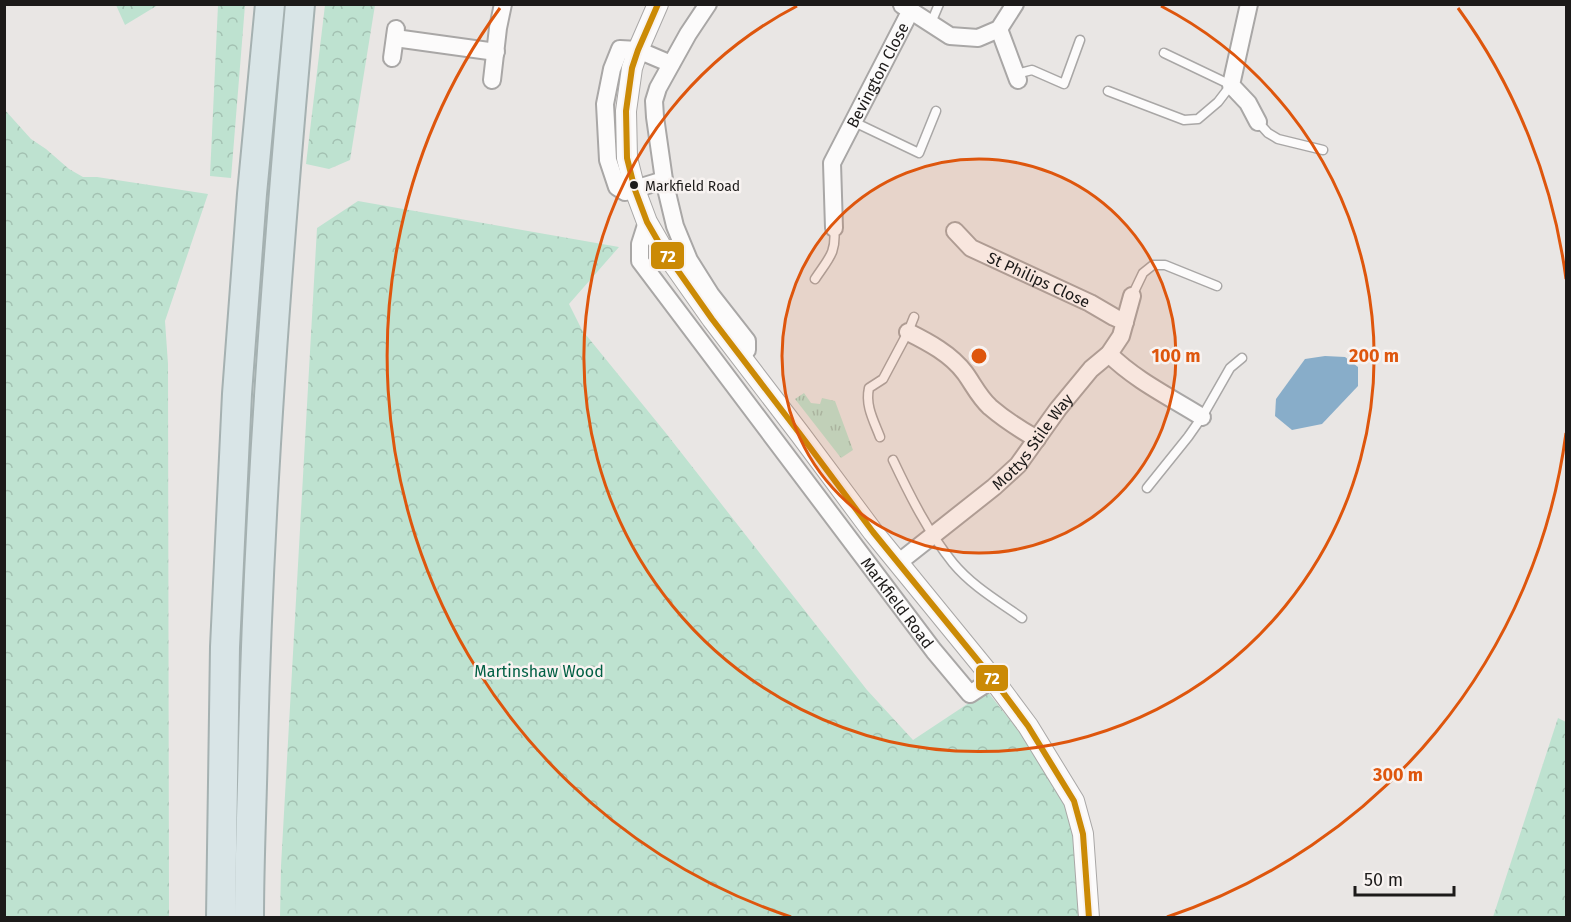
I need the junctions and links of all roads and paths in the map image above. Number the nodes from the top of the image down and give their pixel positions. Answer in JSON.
{"nodes":[{"id":1,"x":270,"y":4,"type":"edge"},
{"id":2,"x":300,"y":4,"type":"edge"},
{"id":3,"x":503,"y":4,"type":"edge"},
{"id":4,"x":658,"y":4,"type":"edge"},
{"id":5,"x":708,"y":4,"type":"edge"},
{"id":6,"x":939,"y":4,"type":"edge"},
{"id":7,"x":1016,"y":4,"type":"edge"},
{"id":8,"x":1249,"y":4,"type":"edge"},
{"id":9,"x":906,"y":7,"type":"edge"},
{"id":10,"x":931,"y":23,"type":"junction"},
{"id":11,"x":999,"y":29,"type":"junction"},
{"id":12,"x":1080,"y":40,"type":"dead end"},
{"id":13,"x":638,"y":50,"type":"junction"},
{"id":14,"x":496,"y":52,"type":"junction"},
{"id":15,"x":1164,"y":53,"type":"dead end"},
{"id":16,"x":392,"y":58,"type":"dead end"},
{"id":17,"x":671,"y":64,"type":"junction"},
{"id":18,"x":1017,"y":77,"type":"joint"},
{"id":19,"x":492,"y":80,"type":"dead end"},
{"id":20,"x":1231,"y":85,"type":"junction"},
{"id":21,"x":1108,"y":91,"type":"dead end"},
{"id":22,"x":936,"y":111,"type":"dead end"},
{"id":23,"x":854,"y":122,"type":"junction"},
{"id":24,"x":1258,"y":122,"type":"joint"},
{"id":25,"x":1323,"y":150,"type":"dead end"},
{"id":26,"x":664,"y":180,"type":"junction"},
{"id":27,"x":635,"y":190,"type":"junction"},
{"id":28,"x":647,"y":222,"type":"junction"},
{"id":29,"x":834,"y":228,"type":"joint"},
{"id":30,"x":955,"y":231,"type":"dead end"},
{"id":31,"x":815,"y":279,"type":"dead end"},
{"id":32,"x":1217,"y":286,"type":"dead end"},
{"id":33,"x":1132,"y":296,"type":"joint"},
{"id":34,"x":1125,"y":322,"type":"junction"},
{"id":35,"x":911,"y":324,"type":"joint"},
{"id":36,"x":1109,"y":354,"type":"junction"},
{"id":37,"x":741,"y":356,"type":"junction"},
{"id":38,"x":1242,"y":358,"type":"dead end"},
{"id":39,"x":1202,"y":417,"type":"junction"},
{"id":40,"x":880,"y":437,"type":"dead end"},
{"id":41,"x":1037,"y":439,"type":"junction"},
{"id":42,"x":893,"y":460,"type":"dead end"},
{"id":43,"x":1147,"y":488,"type":"dead end"},
{"id":44,"x":933,"y":535,"type":"junction"},
{"id":45,"x":898,"y":563,"type":"junction"},
{"id":46,"x":1022,"y":618,"type":"dead end"},
{"id":47,"x":993,"y":679,"type":"junction"},
{"id":48,"x":220,"y":918,"type":"edge"},
{"id":49,"x":249,"y":918,"type":"edge"},
{"id":50,"x":1089,"y":918,"type":"edge"}],
"edges":[{"from":1,"to":48,"type":"highway"},
{"from":2,"to":49,"type":"highway"},
{"from":3,"to":14,"type":"street"},
{"from":4,"to":13,"type":"street","name":"Markfield Road"},
{"from":5,"to":17,"type":"street"},
{"from":6,"to":10,"type":"lane"},
{"from":7,"to":11,"type":"street"},
{"from":8,"to":20,"type":"street"},
{"from":9,"to":10,"type":"street"},
{"from":9,"to":23,"type":"street","name":"Bevington Close"},
{"from":10,"to":11,"type":"street"},
{"from":11,"to":18,"type":"street"},
{"from":12,"to":18,"type":"lane"},
{"from":13,"to":17,"type":"street"},
{"from":13,"to":27,"type":"street","name":"Markfield Road"},
{"from":14,"to":16,"type":"street"},
{"from":14,"to":19,"type":"street"},
{"from":15,"to":20,"type":"lane"},
{"from":17,"to":26,"type":"street"},
{"from":20,"to":21,"type":"lane"},
{"from":20,"to":24,"type":"street"},
{"from":22,"to":23,"type":"lane"},
{"from":23,"to":29,"type":"street","name":"Bevington Close"},
{"from":24,"to":25,"type":"lane"},
{"from":26,"to":27,"type":"street"},
{"from":26,"to":37,"type":"street"},
{"from":27,"to":28,"type":"street","name":"Markfield Road"},
{"from":28,"to":37,"type":"street","name":"Markfield Road"},
{"from":28,"to":47,"type":"street","name":"Markfield Road"},
{"from":29,"to":31,"type":"lane"},
{"from":30,"to":34,"type":"street","name":"St Philips Close"},
{"from":32,"to":33,"type":"lane"},
{"from":33,"to":34,"type":"street","name":"Mottys Stile Way"},
{"from":34,"to":36,"type":"street","name":"Mottys Stile Way"},
{"from":35,"to":40,"type":"lane"},
{"from":35,"to":41,"type":"street"},
{"from":36,"to":39,"type":"street"},
{"from":36,"to":41,"type":"street","name":"Mottys Stile Way"},
{"from":37,"to":45,"type":"street","name":"Markfield Road"},
{"from":38,"to":39,"type":"lane"},
{"from":39,"to":43,"type":"lane"},
{"from":41,"to":44,"type":"street","name":"Mottys Stile Way"},
{"from":42,"to":44,"type":"lane"},
{"from":44,"to":45,"type":"street","name":"Mottys Stile Way"},
{"from":44,"to":46,"type":"lane"},
{"from":45,"to":47,"type":"street","name":"Markfield Road"},
{"from":47,"to":50,"type":"street","name":"Markfield Road"}]}
